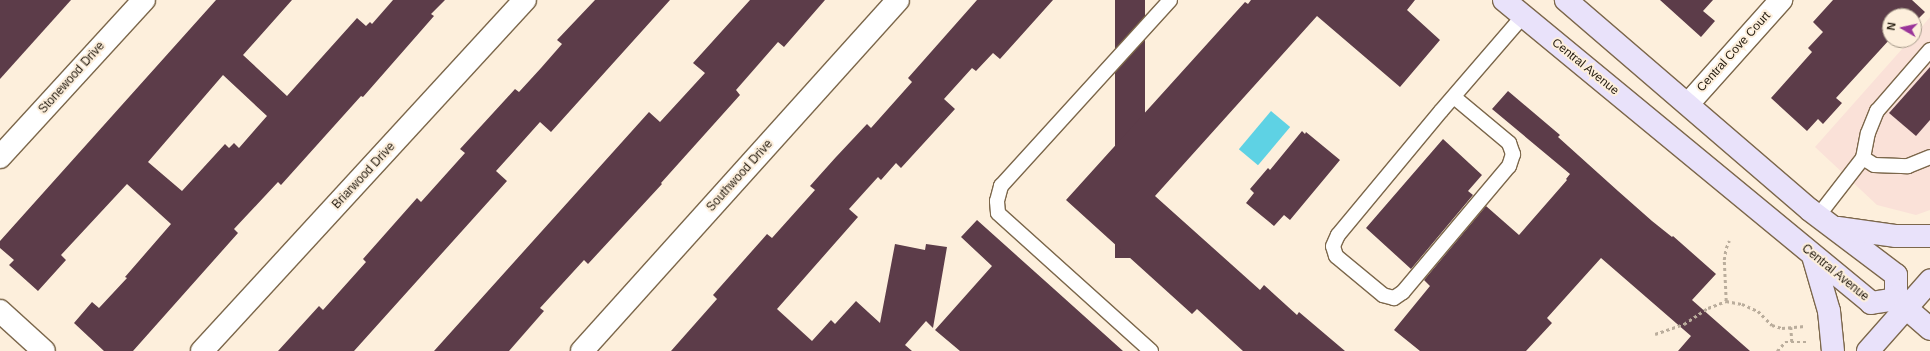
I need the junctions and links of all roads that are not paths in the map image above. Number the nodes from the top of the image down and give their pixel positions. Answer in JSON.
{"nodes":[{"id":1,"x":144,"y":0,"type":"edge"},
{"id":2,"x":525,"y":0,"type":"edge"},
{"id":3,"x":898,"y":0,"type":"edge"},
{"id":4,"x":1170,"y":0,"type":"edge"},
{"id":5,"x":1504,"y":0,"type":"edge"},
{"id":6,"x":1566,"y":0,"type":"edge"},
{"id":7,"x":1781,"y":0,"type":"edge"},
{"id":8,"x":1522,"y":16,"type":"junction"},
{"id":9,"x":1930,"y":50,"type":"edge"},
{"id":10,"x":1454,"y":97,"type":"junction"},
{"id":11,"x":1688,"y":104,"type":"junction"},
{"id":12,"x":0,"y":157,"type":"edge"},
{"id":13,"x":1930,"y":157,"type":"edge"},
{"id":14,"x":1863,"y":158,"type":"junction"},
{"id":15,"x":1826,"y":222,"type":"junction"},
{"id":16,"x":1930,"y":236,"type":"edge"},
{"id":17,"x":1813,"y":256,"type":"junction"},
{"id":18,"x":1930,"y":281,"type":"edge"},
{"id":19,"x":1906,"y":308,"type":"junction"},
{"id":20,"x":0,"y":311,"type":"edge"},
{"id":21,"x":1930,"y":330,"type":"edge"},
{"id":22,"x":44,"y":351,"type":"edge"},
{"id":23,"x":202,"y":351,"type":"edge"},
{"id":24,"x":582,"y":351,"type":"edge"},
{"id":25,"x":1151,"y":351,"type":"edge"},
{"id":26,"x":1832,"y":351,"type":"edge"},
{"id":27,"x":1868,"y":351,"type":"edge"}],
"edges":[{"from":1,"to":12,"type":"street","name":"Stonewood Drive"},
{"from":2,"to":23,"type":"street","name":"Briarwood Drive"},
{"from":3,"to":24,"type":"street","name":"Southwood Drive"},
{"from":4,"to":25,"type":"lane"},
{"from":5,"to":8,"type":"main road","name":"Central Avenue"},
{"from":6,"to":11,"type":"main road","name":"Central Avenue"},
{"from":7,"to":11,"type":"street","name":"Central Cove Court"},
{"from":8,"to":10,"type":"lane"},
{"from":8,"to":17,"type":"main road","name":"Central Avenue"},
{"from":9,"to":14,"type":"lane"},
{"from":10,"to":10,"type":"lane"},
{"from":11,"to":15,"type":"main road","name":"Central Avenue"},
{"from":13,"to":14,"type":"lane"},
{"from":14,"to":15,"type":"lane"},
{"from":15,"to":16,"type":"main road"},
{"from":15,"to":17,"type":"main road","name":"Central Avenue"},
{"from":17,"to":26,"type":"main road"},
{"from":18,"to":19,"type":"main road"},
{"from":19,"to":21,"type":"main road"},
{"from":19,"to":27,"type":"main road"},
{"from":20,"to":22,"type":"street"}]}
